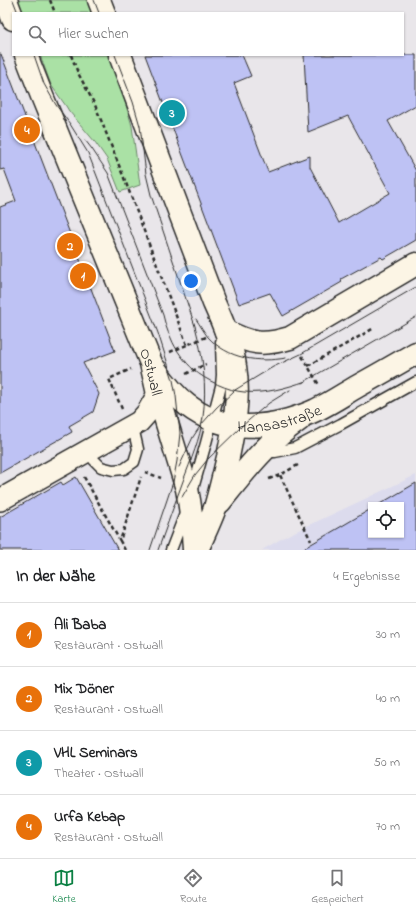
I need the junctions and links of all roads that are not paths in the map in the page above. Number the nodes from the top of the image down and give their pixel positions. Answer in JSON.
{"nodes":[{"id":1,"x":6,"y":0,"type":"edge"},
{"id":2,"x":99,"y":0,"type":"edge"},
{"id":3,"x":104,"y":12,"type":"edge"},
{"id":4,"x":12,"y":16,"type":"edge"},
{"id":5,"x":26,"y":56,"type":"edge"},
{"id":6,"x":120,"y":56,"type":"edge"},
{"id":7,"x":416,"y":264,"type":"edge"},
{"id":8,"x":214,"y":302,"type":"junction"},
{"id":9,"x":226,"y":331,"type":"junction"},
{"id":10,"x":416,"y":352,"type":"edge"},
{"id":11,"x":150,"y":362,"type":"joint"},
{"id":12,"x":416,"y":382,"type":"edge"},
{"id":13,"x":162,"y":389,"type":"junction"},
{"id":14,"x":316,"y":410,"type":"junction"},
{"id":15,"x":212,"y":420,"type":"junction"},
{"id":16,"x":234,"y":426,"type":"junction"},
{"id":17,"x":130,"y":428,"type":"junction"},
{"id":18,"x":262,"y":452,"type":"junction"},
{"id":19,"x":82,"y":455,"type":"junction"},
{"id":20,"x":0,"y":500,"type":"edge"},
{"id":21,"x":190,"y":502,"type":"junction"},
{"id":22,"x":215,"y":509,"type":"junction"},
{"id":23,"x":171,"y":550,"type":"edge"},
{"id":24,"x":196,"y":550,"type":"edge"}],
"edges":[{"from":1,"to":4,"type":"street"},
{"from":2,"to":3,"type":"street"},
{"from":5,"to":11,"type":"street","name":"Ostwall"},
{"from":6,"to":8,"type":"street"},
{"from":7,"to":9,"type":"street"},
{"from":8,"to":9,"type":"street"},
{"from":8,"to":15,"type":"lane"},
{"from":9,"to":16,"type":"street"},
{"from":10,"to":14,"type":"street","name":"Hansastraße"},
{"from":11,"to":13,"type":"street","name":"Hansastraße"},
{"from":12,"to":18,"type":"lane"},
{"from":13,"to":15,"type":"street","name":"Hansastraße"},
{"from":13,"to":17,"type":"street"},
{"from":13,"to":21,"type":"street","name":"Ostwall"},
{"from":14,"to":16,"type":"street","name":"Hansastraße"},
{"from":14,"to":18,"type":"street"},
{"from":15,"to":16,"type":"street","name":"Hansastraße"},
{"from":15,"to":21,"type":"lane"},
{"from":16,"to":22,"type":"street"},
{"from":17,"to":19,"type":"street"},
{"from":17,"to":19,"type":"lane"},
{"from":18,"to":22,"type":"street"},
{"from":19,"to":20,"type":"street"},
{"from":21,"to":23,"type":"lane"},
{"from":21,"to":24,"type":"street","name":"Ostwall"},
{"from":22,"to":24,"type":"street"}]}
